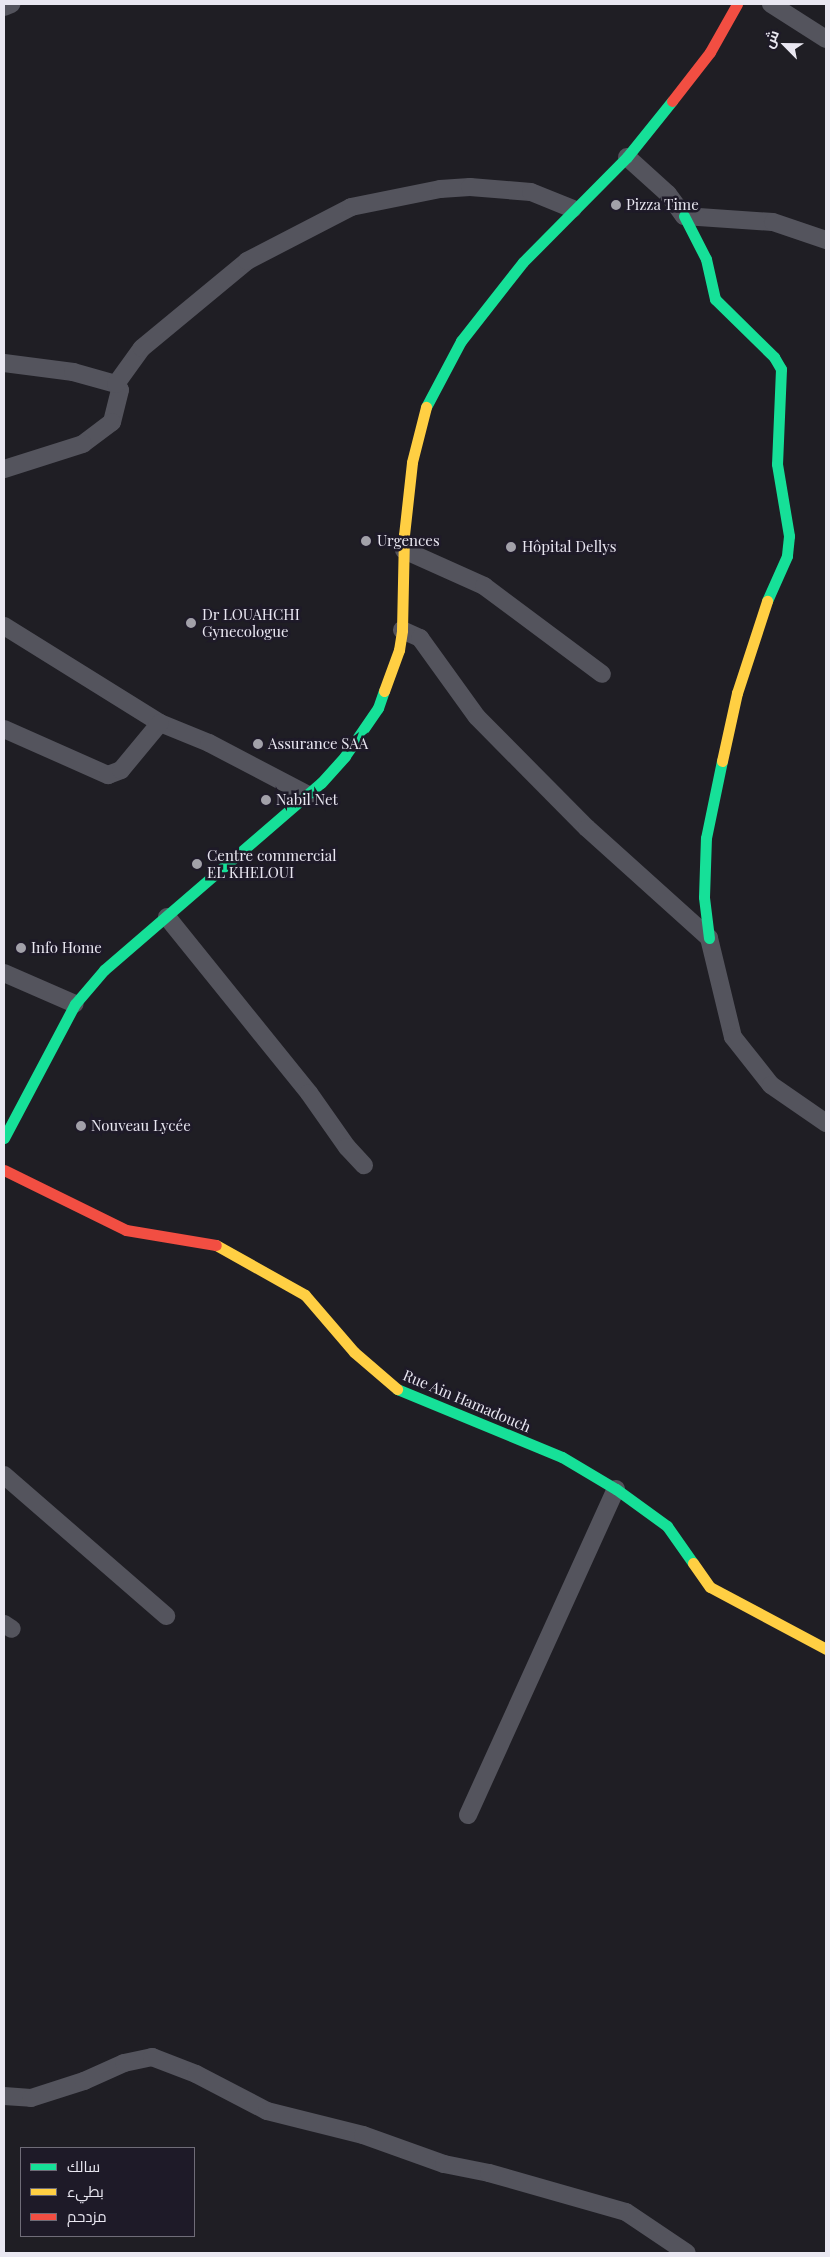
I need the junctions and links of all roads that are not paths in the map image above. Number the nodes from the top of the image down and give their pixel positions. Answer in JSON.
{"nodes":[{"id":1,"x":11,"y":4,"type":"edge"},
{"id":2,"x":738,"y":4,"type":"edge"},
{"id":3,"x":771,"y":4,"type":"edge"},
{"id":4,"x":4,"y":7,"type":"edge"},
{"id":5,"x":826,"y":39,"type":"edge"},
{"id":6,"x":627,"y":157,"type":"junction"},
{"id":7,"x":574,"y":209,"type":"junction"},
{"id":8,"x":684,"y":216,"type":"junction"},
{"id":9,"x":826,"y":240,"type":"edge"},
{"id":10,"x":4,"y":363,"type":"edge"},
{"id":11,"x":116,"y":384,"type":"junction"},
{"id":12,"x":4,"y":469,"type":"edge"},
{"id":13,"x":404,"y":550,"type":"junction"},
{"id":14,"x":4,"y":626,"type":"edge"},
{"id":15,"x":402,"y":630,"type":"junction"},
{"id":16,"x":602,"y":674,"type":"dead end"},
{"id":17,"x":160,"y":723,"type":"junction"},
{"id":18,"x":4,"y":729,"type":"edge"},
{"id":19,"x":308,"y":795,"type":"junction"},
{"id":20,"x":167,"y":917,"type":"junction"},
{"id":21,"x":709,"y":938,"type":"junction"},
{"id":22,"x":4,"y":973,"type":"edge"},
{"id":23,"x":75,"y":1004,"type":"junction"},
{"id":24,"x":826,"y":1123,"type":"edge"},
{"id":25,"x":4,"y":1138,"type":"edge"},
{"id":26,"x":364,"y":1165,"type":"dead end"},
{"id":27,"x":4,"y":1170,"type":"edge"},
{"id":28,"x":4,"y":1475,"type":"edge"},
{"id":29,"x":616,"y":1489,"type":"junction"},
{"id":30,"x":166,"y":1616,"type":"dead end"},
{"id":31,"x":826,"y":1648,"type":"edge"},
{"id":32,"x":468,"y":1816,"type":"dead end"},
{"id":33,"x":4,"y":2096,"type":"edge"},
{"id":34,"x":687,"y":2253,"type":"edge"}],
"edges":[{"from":1,"to":4,"type":"street"},
{"from":2,"to":6,"type":"street"},
{"from":3,"to":5,"type":"street"},
{"from":6,"to":7,"type":"street"},
{"from":6,"to":8,"type":"street"},
{"from":7,"to":11,"type":"street"},
{"from":7,"to":13,"type":"street"},
{"from":8,"to":9,"type":"street"},
{"from":8,"to":21,"type":"street"},
{"from":10,"to":11,"type":"street"},
{"from":11,"to":12,"type":"street"},
{"from":13,"to":15,"type":"street"},
{"from":13,"to":16,"type":"street"},
{"from":14,"to":17,"type":"street"},
{"from":15,"to":19,"type":"street"},
{"from":15,"to":21,"type":"street"},
{"from":17,"to":18,"type":"street"},
{"from":17,"to":19,"type":"street"},
{"from":19,"to":20,"type":"street"},
{"from":20,"to":23,"type":"street"},
{"from":20,"to":26,"type":"street"},
{"from":21,"to":24,"type":"street"},
{"from":22,"to":23,"type":"street"},
{"from":23,"to":25,"type":"street"},
{"from":27,"to":29,"type":"street","name":"Rue Ain Hamadouch"},
{"from":28,"to":30,"type":"street"},
{"from":29,"to":31,"type":"street","name":"Rue Ain Hamadouch"},
{"from":29,"to":32,"type":"street"},
{"from":33,"to":34,"type":"street"}]}
